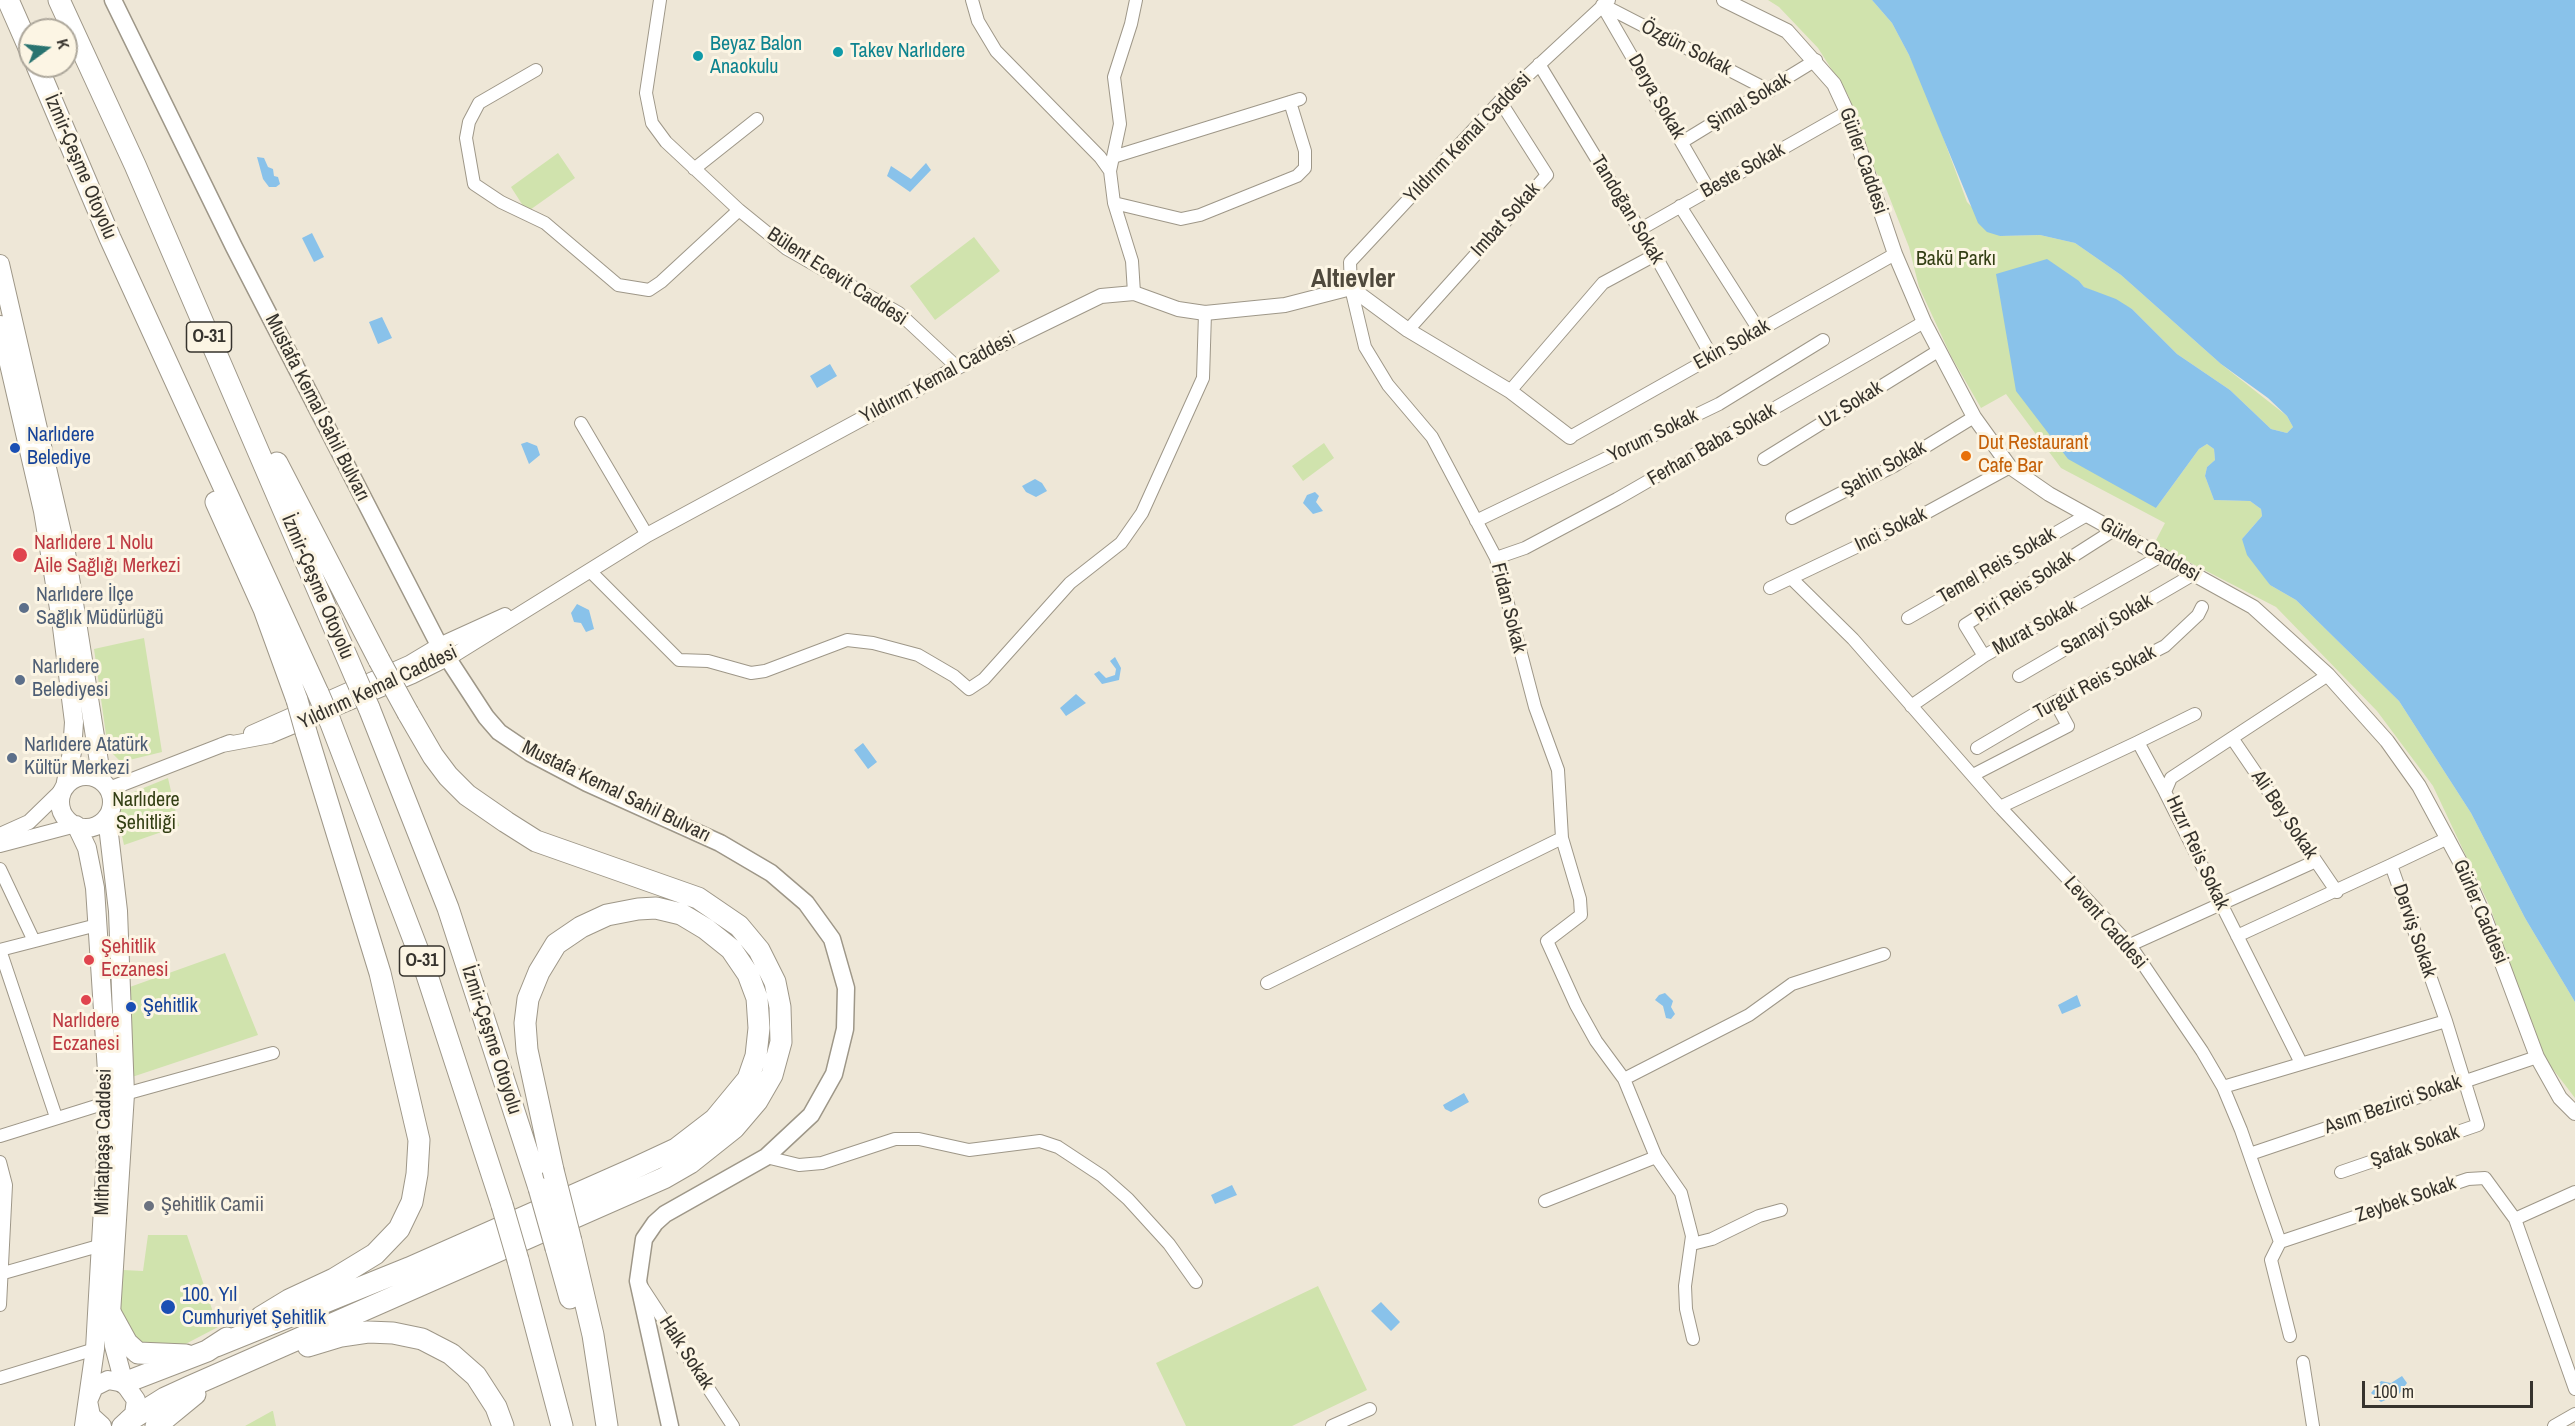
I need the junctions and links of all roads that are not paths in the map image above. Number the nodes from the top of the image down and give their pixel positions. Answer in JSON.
{"nodes":[{"id":1,"x":9,"y":0,"type":"edge"},
{"id":2,"x":59,"y":0,"type":"edge"},
{"id":3,"x":112,"y":0,"type":"edge"},
{"id":4,"x":660,"y":0,"type":"edge"},
{"id":5,"x":972,"y":0,"type":"edge"},
{"id":6,"x":1136,"y":0,"type":"edge"},
{"id":7,"x":1724,"y":0,"type":"edge"},
{"id":8,"x":1605,"y":2,"type":"edge"},
{"id":9,"x":18,"y":21,"type":"edge"},
{"id":10,"x":1816,"y":60,"type":"junction"},
{"id":11,"x":1539,"y":64,"type":"junction"},
{"id":12,"x":536,"y":70,"type":"dead end"},
{"id":13,"x":42,"y":78,"type":"edge"},
{"id":14,"x":1770,"y":91,"type":"junction"},
{"id":15,"x":1500,"y":100,"type":"junction"},
{"id":16,"x":1847,"y":112,"type":"junction"},
{"id":17,"x":757,"y":119,"type":"dead end"},
{"id":18,"x":1682,"y":142,"type":"junction"},
{"id":19,"x":1113,"y":157,"type":"junction"},
{"id":20,"x":135,"y":165,"type":"junction"},
{"id":21,"x":694,"y":169,"type":"junction"},
{"id":22,"x":1110,"y":171,"type":"junction"},
{"id":23,"x":1709,"y":190,"type":"junction"},
{"id":24,"x":1114,"y":202,"type":"junction"},
{"id":25,"x":1680,"y":206,"type":"junction"},
{"id":26,"x":739,"y":210,"type":"junction"},
{"id":27,"x":1639,"y":230,"type":"junction"},
{"id":28,"x":1895,"y":254,"type":"junction"},
{"id":29,"x":1655,"y":255,"type":"junction"},
{"id":30,"x":0,"y":264,"type":"edge"},
{"id":31,"x":1351,"y":288,"type":"junction"},
{"id":32,"x":1134,"y":293,"type":"junction"},
{"id":33,"x":1205,"y":314,"type":"junction"},
{"id":34,"x":1924,"y":322,"type":"junction"},
{"id":35,"x":0,"y":325,"type":"edge"},
{"id":36,"x":1408,"y":330,"type":"junction"},
{"id":37,"x":1759,"y":330,"type":"junction"},
{"id":38,"x":1823,"y":339,"type":"dead end"},
{"id":39,"x":1938,"y":351,"type":"junction"},
{"id":40,"x":1712,"y":357,"type":"junction"},
{"id":41,"x":957,"y":367,"type":"junction"},
{"id":42,"x":1510,"y":391,"type":"junction"},
{"id":43,"x":1974,"y":417,"type":"junction"},
{"id":44,"x":581,"y":423,"type":"dead end"},
{"id":45,"x":1570,"y":437,"type":"joint"},
{"id":46,"x":200,"y":438,"type":"junction"},
{"id":47,"x":1764,"y":459,"type":"dead end"},
{"id":48,"x":2010,"y":467,"type":"junction"},
{"id":49,"x":2087,"y":515,"type":"junction"},
{"id":50,"x":1792,"y":518,"type":"dead end"},
{"id":51,"x":1476,"y":521,"type":"junction"},
{"id":52,"x":2114,"y":530,"type":"junction"},
{"id":53,"x":647,"y":535,"type":"junction"},
{"id":54,"x":2163,"y":555,"type":"junction"},
{"id":55,"x":1496,"y":558,"type":"junction"},
{"id":56,"x":591,"y":572,"type":"junction"},
{"id":57,"x":2194,"y":574,"type":"junction"},
{"id":58,"x":1791,"y":578,"type":"junction"},
{"id":59,"x":1770,"y":588,"type":"dead end"},
{"id":60,"x":2202,"y":607,"type":"dead end"},
{"id":61,"x":1908,"y":618,"type":"dead end"},
{"id":62,"x":444,"y":651,"type":"junction"},
{"id":63,"x":1984,"y":656,"type":"junction"},
{"id":64,"x":2328,"y":675,"type":"junction"},
{"id":65,"x":2019,"y":676,"type":"dead end"},
{"id":66,"x":2055,"y":702,"type":"junction"},
{"id":67,"x":1911,"y":706,"type":"junction"},
{"id":68,"x":2194,"y":714,"type":"dead end"},
{"id":69,"x":2232,"y":738,"type":"junction"},
{"id":70,"x":2138,"y":742,"type":"junction"},
{"id":71,"x":1977,"y":748,"type":"dead end"},
{"id":72,"x":1973,"y":775,"type":"junction"},
{"id":73,"x":105,"y":785,"type":"junction"},
{"id":74,"x":65,"y":787,"type":"junction"},
{"id":75,"x":2165,"y":792,"type":"junction"},
{"id":76,"x":2000,"y":807,"type":"junction"},
{"id":77,"x":107,"y":817,"type":"junction"},
{"id":78,"x":76,"y":825,"type":"junction"},
{"id":79,"x":0,"y":836,"type":"edge"},
{"id":80,"x":1562,"y":838,"type":"junction"},
{"id":81,"x":2448,"y":838,"type":"junction"},
{"id":82,"x":0,"y":845,"type":"edge"},
{"id":83,"x":2316,"y":861,"type":"junction"},
{"id":84,"x":2391,"y":866,"type":"junction"},
{"id":85,"x":0,"y":869,"type":"edge"},
{"id":86,"x":2337,"y":892,"type":"junction"},
{"id":87,"x":2220,"y":902,"type":"junction"},
{"id":88,"x":97,"y":925,"type":"junction"},
{"id":89,"x":2237,"y":936,"type":"junction"},
{"id":90,"x":34,"y":941,"type":"junction"},
{"id":91,"x":2130,"y":945,"type":"junction"},
{"id":92,"x":0,"y":950,"type":"edge"},
{"id":93,"x":1884,"y":954,"type":"dead end"},
{"id":94,"x":1267,"y":983,"type":"dead end"},
{"id":95,"x":5,"y":987,"type":"edge"},
{"id":96,"x":2446,"y":1021,"type":"junction"},
{"id":97,"x":273,"y":1053,"type":"dead end"},
{"id":98,"x":2537,"y":1057,"type":"junction"},
{"id":99,"x":2301,"y":1063,"type":"junction"},
{"id":100,"x":1624,"y":1079,"type":"junction"},
{"id":101,"x":2465,"y":1080,"type":"junction"},
{"id":102,"x":2223,"y":1087,"type":"junction"},
{"id":103,"x":117,"y":1098,"type":"junction"},
{"id":104,"x":2575,"y":1113,"type":"edge"},
{"id":105,"x":56,"y":1117,"type":"junction"},
{"id":106,"x":0,"y":1136,"type":"edge"},
{"id":107,"x":2250,"y":1154,"type":"junction"},
{"id":108,"x":766,"y":1156,"type":"junction"},
{"id":109,"x":1656,"y":1157,"type":"junction"},
{"id":110,"x":0,"y":1162,"type":"edge"},
{"id":111,"x":2341,"y":1172,"type":"dead end"},
{"id":112,"x":2575,"y":1192,"type":"edge"},
{"id":113,"x":1545,"y":1201,"type":"dead end"},
{"id":114,"x":1781,"y":1210,"type":"dead end"},
{"id":115,"x":2515,"y":1219,"type":"junction"},
{"id":116,"x":2280,"y":1242,"type":"junction"},
{"id":117,"x":563,"y":1244,"type":"junction"},
{"id":118,"x":1692,"y":1244,"type":"junction"},
{"id":119,"x":102,"y":1245,"type":"junction"},
{"id":120,"x":1,"y":1274,"type":"edge"},
{"id":121,"x":638,"y":1281,"type":"junction"},
{"id":122,"x":1196,"y":1282,"type":"dead end"},
{"id":123,"x":0,"y":1305,"type":"edge"},
{"id":124,"x":111,"y":1314,"type":"junction"},
{"id":125,"x":2290,"y":1336,"type":"dead end"},
{"id":126,"x":1693,"y":1339,"type":"dead end"},
{"id":127,"x":95,"y":1348,"type":"junction"},
{"id":128,"x":212,"y":1348,"type":"junction"},
{"id":129,"x":2303,"y":1362,"type":"dead end"},
{"id":130,"x":225,"y":1371,"type":"junction"},
{"id":131,"x":0,"y":1378,"type":"edge"},
{"id":132,"x":124,"y":1383,"type":"junction"},
{"id":133,"x":2575,"y":1389,"type":"edge"},
{"id":134,"x":88,"y":1401,"type":"junction"},
{"id":135,"x":1370,"y":1409,"type":"dead end"},
{"id":136,"x":2575,"y":1414,"type":"edge"},
{"id":137,"x":127,"y":1424,"type":"edge"},
{"id":138,"x":84,"y":1426,"type":"edge"},
{"id":139,"x":102,"y":1426,"type":"edge"},
{"id":140,"x":156,"y":1426,"type":"edge"},
{"id":141,"x":503,"y":1426,"type":"edge"},
{"id":142,"x":562,"y":1426,"type":"edge"},
{"id":143,"x":606,"y":1426,"type":"edge"},
{"id":144,"x":670,"y":1426,"type":"edge"},
{"id":145,"x":733,"y":1426,"type":"edge"},
{"id":146,"x":1332,"y":1426,"type":"edge"},
{"id":147,"x":2313,"y":1426,"type":"edge"},
{"id":148,"x":2554,"y":1426,"type":"edge"}],
"edges":[{"from":1,"to":9,"type":"highway"},
{"from":2,"to":20,"type":"highway","name":"İzmir-Çeşme Otoyolu","number":"O-31"},
{"from":3,"to":62,"type":"main road","name":"Mustafa Kemal Sahil Bulvarı"},
{"from":4,"to":21,"type":"street","name":"Bülent Ecevit Caddesi"},
{"from":5,"to":22,"type":"street"},
{"from":6,"to":19,"type":"street"},
{"from":7,"to":10,"type":"street","name":"Gürler Caddesi"},
{"from":8,"to":11,"type":"street","name":"Yıldırım Kemal Caddesi"},
{"from":8,"to":14,"type":"street","name":"Özgün Sokak"},
{"from":8,"to":18,"type":"street","name":"Derya Sokak"},
{"from":10,"to":14,"type":"street","name":"Şimal Sokak"},
{"from":10,"to":16,"type":"street","name":"Gürler Caddesi"},
{"from":11,"to":15,"type":"street","name":"Yıldırım Kemal Caddesi"},
{"from":11,"to":27,"type":"street","name":"Tandoğan Sokak"},
{"from":12,"to":26,"type":"street"},
{"from":13,"to":46,"type":"highway","name":"İzmir-Çeşme Otoyolu","number":"O-31"},
{"from":14,"to":18,"type":"street","name":"Şimal Sokak"},
{"from":15,"to":31,"type":"street","name":"Yıldırım Kemal Caddesi"},
{"from":15,"to":36,"type":"street","name":"Imbat Sokak"},
{"from":16,"to":23,"type":"street","name":"Beste Sokak"},
{"from":16,"to":28,"type":"street","name":"Gürler Caddesi"},
{"from":17,"to":21,"type":"street"},
{"from":18,"to":23,"type":"street","name":"Derya Sokak"},
{"from":19,"to":22,"type":"street"},
{"from":19,"to":24,"type":"street"},
{"from":20,"to":117,"type":"highway","name":"İzmir-Çeşme Otoyolu","number":"O-31","bridge":true},
{"from":20,"to":130,"type":"highway","bridge":true},
{"from":21,"to":26,"type":"street","name":"Bülent Ecevit Caddesi"},
{"from":22,"to":24,"type":"street"},
{"from":23,"to":25,"type":"street","name":"Beste Sokak"},
{"from":24,"to":32,"type":"street"},
{"from":25,"to":27,"type":"street","name":"Beste Sokak"},
{"from":25,"to":37,"type":"street"},
{"from":26,"to":41,"type":"street","name":"Bülent Ecevit Caddesi"},
{"from":27,"to":29,"type":"street","name":"Tandoğan Sokak"},
{"from":28,"to":34,"type":"street","name":"Gürler Caddesi"},
{"from":28,"to":37,"type":"street","name":"Ekin Sokak"},
{"from":29,"to":40,"type":"street","name":"Tandoğan Sokak"},
{"from":29,"to":42,"type":"street"},
{"from":30,"to":73,"type":"main road"},
{"from":31,"to":33,"type":"street","name":"Yıldırım Kemal Caddesi"},
{"from":31,"to":36,"type":"street"},
{"from":31,"to":51,"type":"street","name":"Fidan Sokak"},
{"from":32,"to":33,"type":"street","name":"Yıldırım Kemal Caddesi"},
{"from":32,"to":41,"type":"street","name":"Yıldırım Kemal Caddesi"},
{"from":33,"to":56,"type":"street"},
{"from":34,"to":39,"type":"street","name":"Gürler Caddesi"},
{"from":34,"to":55,"type":"street","name":"Ferhan Baba Sokak"},
{"from":35,"to":74,"type":"main road"},
{"from":36,"to":42,"type":"street"},
{"from":37,"to":40,"type":"street","name":"Ekin Sokak"},
{"from":38,"to":51,"type":"street","name":"Yorum Sokak"},
{"from":39,"to":43,"type":"street","name":"Gürler Caddesi"},
{"from":39,"to":47,"type":"street","name":"Uz Sokak"},
{"from":40,"to":45,"type":"street","name":"Ekin Sokak"},
{"from":41,"to":53,"type":"street","name":"Yıldırım Kemal Caddesi"},
{"from":42,"to":45,"type":"street"},
{"from":43,"to":48,"type":"street","name":"Gürler Caddesi"},
{"from":43,"to":50,"type":"street","name":"Şahin Sokak"},
{"from":44,"to":53,"type":"street"},
{"from":46,"to":128,"type":"highway","bridge":true},
{"from":46,"to":142,"type":"highway","name":"İzmir-Çeşme Otoyolu","number":"O-31","bridge":true},
{"from":48,"to":49,"type":"street","name":"Gürler Caddesi"},
{"from":48,"to":58,"type":"street","name":"Inci Sokak"},
{"from":49,"to":52,"type":"street","name":"Gürler Caddesi"},
{"from":49,"to":61,"type":"street","name":"Temel Reis Sokak"},
{"from":51,"to":55,"type":"street","name":"Fidan Sokak"},
{"from":52,"to":54,"type":"street","name":"Gürler Caddesi"},
{"from":52,"to":63,"type":"street","name":"Piri Reis Sokak"},
{"from":53,"to":56,"type":"street","name":"Yıldırım Kemal Caddesi"},
{"from":54,"to":57,"type":"street","name":"Gürler Caddesi"},
{"from":54,"to":63,"type":"street","name":"Murat Sokak"},
{"from":55,"to":80,"type":"street","name":"Fidan Sokak"},
{"from":56,"to":62,"type":"street","name":"Yıldırım Kemal Caddesi"},
{"from":57,"to":64,"type":"street","name":"Gürler Caddesi"},
{"from":57,"to":65,"type":"street","name":"Sanayi Sokak"},
{"from":58,"to":59,"type":"street","name":"Inci Sokak"},
{"from":58,"to":67,"type":"street","name":"Levent Caddesi"},
{"from":60,"to":66,"type":"street","name":"Turgut Reis Sokak"},
{"from":62,"to":73,"type":"street","name":"Yıldırım Kemal Caddesi"},
{"from":62,"to":108,"type":"main road","name":"Mustafa Kemal Sahil Bulvarı"},
{"from":63,"to":67,"type":"street","name":"Murat Sokak"},
{"from":64,"to":69,"type":"street","name":"Hızır Reis Sokak"},
{"from":64,"to":81,"type":"street","name":"Gürler Caddesi"},
{"from":66,"to":71,"type":"street","name":"Turgut Reis Sokak"},
{"from":66,"to":72,"type":"street"},
{"from":67,"to":72,"type":"street","name":"Levent Caddesi"},
{"from":68,"to":70,"type":"street"},
{"from":69,"to":75,"type":"street","name":"Hızır Reis Sokak"},
{"from":69,"to":83,"type":"street","name":"Ali Bey Sokak"},
{"from":70,"to":75,"type":"street"},
{"from":70,"to":76,"type":"street"},
{"from":72,"to":76,"type":"street","name":"Levent Caddesi"},
{"from":73,"to":74,"type":"main road"},
{"from":73,"to":77,"type":"main road"},
{"from":74,"to":78,"type":"main road"},
{"from":74,"to":79,"type":"street"},
{"from":75,"to":87,"type":"street","name":"Hızır Reis Sokak"},
{"from":76,"to":91,"type":"street","name":"Levent Caddesi"},
{"from":77,"to":78,"type":"main road"},
{"from":77,"to":103,"type":"main road","name":"Mithatpaşa Caddesi"},
{"from":78,"to":82,"type":"street"},
{"from":78,"to":88,"type":"main road","name":"Mithatpaşa Caddesi"},
{"from":80,"to":94,"type":"street"},
{"from":80,"to":100,"type":"street","name":"Fidan Sokak"},
{"from":81,"to":84,"type":"street","name":"Derviş Sokak"},
{"from":81,"to":98,"type":"street","name":"Gürler Caddesi"},
{"from":83,"to":86,"type":"street","name":"Ali Bey Sokak"},
{"from":83,"to":87,"type":"street"},
{"from":84,"to":86,"type":"street"},
{"from":84,"to":96,"type":"street","name":"Derviş Sokak"},
{"from":85,"to":90,"type":"street"},
{"from":86,"to":89,"type":"street"},
{"from":87,"to":89,"type":"street","name":"Hızır Reis Sokak"},
{"from":87,"to":91,"type":"street"},
{"from":88,"to":90,"type":"street"},
{"from":88,"to":103,"type":"main road","name":"Mithatpaşa Caddesi"},
{"from":89,"to":99,"type":"street","name":"Hızır Reis Sokak"},
{"from":90,"to":92,"type":"street"},
{"from":91,"to":102,"type":"street","name":"Levent Caddesi"},
{"from":92,"to":95,"type":"street"},
{"from":93,"to":100,"type":"street"},
{"from":95,"to":105,"type":"street"},
{"from":96,"to":99,"type":"street"},
{"from":96,"to":101,"type":"street","name":"Derviş Sokak"},
{"from":97,"to":103,"type":"street"},
{"from":98,"to":101,"type":"street","name":"Asım Bezirci Sokak"},
{"from":98,"to":104,"type":"street","name":"Gürler Caddesi"},
{"from":99,"to":102,"type":"street"},
{"from":100,"to":109,"type":"street"},
{"from":101,"to":107,"type":"street","name":"Asım Bezirci Sokak"},
{"from":101,"to":111,"type":"street","name":"Şafak Sokak"},
{"from":102,"to":107,"type":"street","name":"Levent Caddesi"},
{"from":103,"to":105,"type":"street"},
{"from":103,"to":119,"type":"main road","name":"Mithatpaşa Caddesi"},
{"from":103,"to":124,"type":"main road","name":"Mithatpaşa Caddesi"},
{"from":105,"to":106,"type":"street"},
{"from":107,"to":116,"type":"street","name":"Levent Caddesi"},
{"from":108,"to":121,"type":"main road","name":"Mustafa Kemal Sahil Bulvarı"},
{"from":108,"to":122,"type":"street"},
{"from":109,"to":113,"type":"street"},
{"from":109,"to":118,"type":"street"},
{"from":110,"to":120,"type":"street"},
{"from":112,"to":115,"type":"street"},
{"from":114,"to":118,"type":"street"},
{"from":115,"to":116,"type":"street","name":"Zeybek Sokak"},
{"from":115,"to":133,"type":"street"},
{"from":116,"to":125,"type":"street"},
{"from":117,"to":128,"type":"highway","bridge":true},
{"from":117,"to":143,"type":"highway","number":"O-31"},
{"from":118,"to":126,"type":"street"},
{"from":119,"to":120,"type":"street"},
{"from":119,"to":127,"type":"main road","name":"Mithatpaşa Caddesi"},
{"from":120,"to":123,"type":"street"},
{"from":121,"to":144,"type":"main road","name":"Mustafa Kemal Sahil Bulvarı"},
{"from":121,"to":145,"type":"street","name":"Halk Sokak"},
{"from":124,"to":128,"type":"highway"},
{"from":124,"to":132,"type":"main road","name":"Mithatpaşa Caddesi"},
{"from":127,"to":131,"type":"street"},
{"from":127,"to":134,"type":"main road","name":"Mithatpaşa Caddesi"},
{"from":128,"to":132,"type":"highway"},
{"from":129,"to":147,"type":"street"},
{"from":130,"to":137,"type":"highway"},
{"from":130,"to":140,"type":"highway"},
{"from":130,"to":141,"type":"highway"},
{"from":132,"to":134,"type":"main road"},
{"from":132,"to":137,"type":"main road","name":"Mithatpaşa Caddesi"},
{"from":134,"to":138,"type":"main road","name":"Mithatpaşa Caddesi"},
{"from":134,"to":139,"type":"main road"},
{"from":135,"to":146,"type":"street"},
{"from":136,"to":148,"type":"street"}]}
